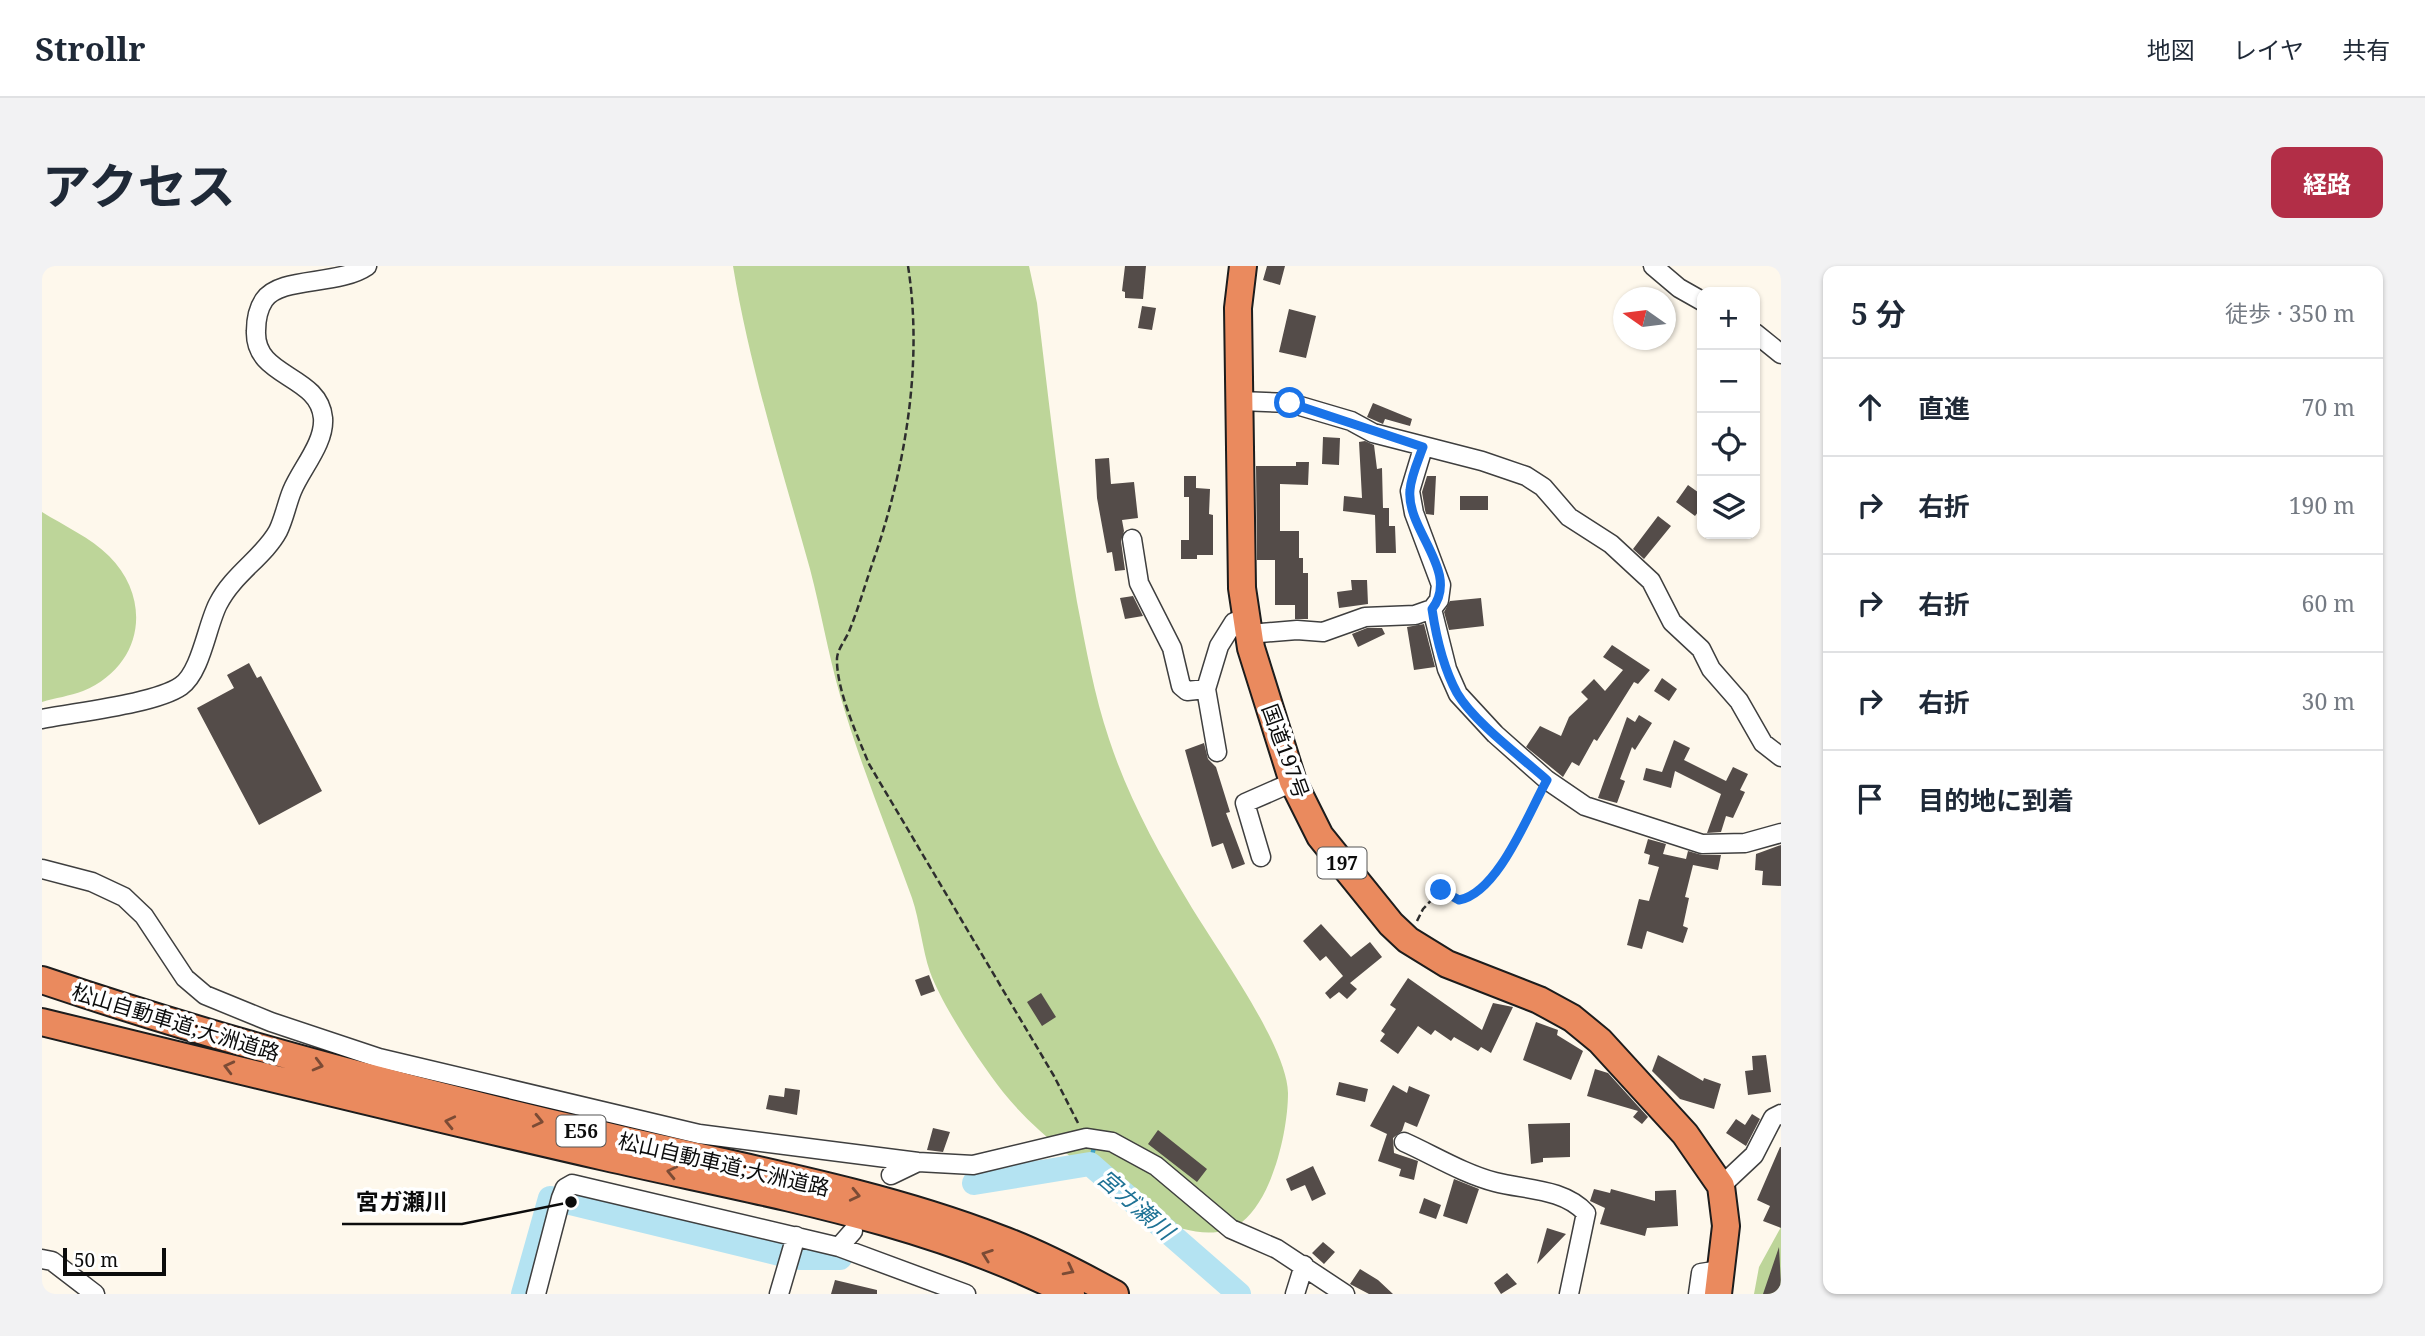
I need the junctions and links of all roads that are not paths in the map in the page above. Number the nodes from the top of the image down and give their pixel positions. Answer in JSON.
{"nodes":[{"id":1,"x":367,"y":266,"type":"edge"},
{"id":2,"x":1243,"y":266,"type":"edge"},
{"id":3,"x":1653,"y":266,"type":"edge"},
{"id":4,"x":1697,"y":298,"type":"edge"},
{"id":5,"x":1760,"y":337,"type":"edge"},
{"id":6,"x":1781,"y":354,"type":"edge"},
{"id":7,"x":1240,"y":401,"type":"junction"},
{"id":8,"x":1423,"y":447,"type":"junction"},
{"id":9,"x":1132,"y":539,"type":"dead end"},
{"id":10,"x":1432,"y":609,"type":"junction"},
{"id":11,"x":1248,"y":626,"type":"junction"},
{"id":12,"x":1206,"y":689,"type":"junction"},
{"id":13,"x":42,"y":719,"type":"edge"},
{"id":14,"x":1217,"y":752,"type":"dead end"},
{"id":15,"x":1781,"y":757,"type":"edge"},
{"id":16,"x":1293,"y":782,"type":"junction"},
{"id":17,"x":1781,"y":832,"type":"edge"},
{"id":18,"x":1261,"y":857,"type":"dead end"},
{"id":19,"x":42,"y":869,"type":"edge"},
{"id":20,"x":42,"y":980,"type":"edge"},
{"id":21,"x":42,"y":1022,"type":"edge"},
{"id":22,"x":1781,"y":1114,"type":"edge"},
{"id":23,"x":1404,"y":1142,"type":"dead end"},
{"id":24,"x":918,"y":1162,"type":"junction"},
{"id":25,"x":891,"y":1175,"type":"dead end"},
{"id":26,"x":1721,"y":1186,"type":"junction"},
{"id":27,"x":853,"y":1231,"type":"dead end"},
{"id":28,"x":796,"y":1236,"type":"junction"},
{"id":29,"x":839,"y":1247,"type":"junction"},
{"id":30,"x":42,"y":1259,"type":"edge"},
{"id":31,"x":1304,"y":1265,"type":"junction"},
{"id":32,"x":1719,"y":1282,"type":"edge"},
{"id":33,"x":95,"y":1294,"type":"edge"},
{"id":34,"x":536,"y":1294,"type":"edge"},
{"id":35,"x":779,"y":1294,"type":"edge"},
{"id":36,"x":966,"y":1294,"type":"edge"},
{"id":37,"x":1071,"y":1294,"type":"edge"},
{"id":38,"x":1115,"y":1294,"type":"edge"},
{"id":39,"x":1295,"y":1294,"type":"edge"},
{"id":40,"x":1345,"y":1294,"type":"edge"},
{"id":41,"x":1569,"y":1294,"type":"edge"},
{"id":42,"x":1698,"y":1294,"type":"edge"}],
"edges":[{"from":1,"to":13,"type":"street"},
{"from":2,"to":7,"type":"highway","name":"国道197号","number":"197"},
{"from":3,"to":4,"type":"street"},
{"from":5,"to":6,"type":"street"},
{"from":7,"to":8,"type":"street"},
{"from":7,"to":11,"type":"highway","name":"国道197号","number":"197"},
{"from":8,"to":10,"type":"street"},
{"from":8,"to":15,"type":"street"},
{"from":9,"to":12,"type":"street"},
{"from":10,"to":11,"type":"street"},
{"from":10,"to":17,"type":"street"},
{"from":11,"to":12,"type":"street"},
{"from":11,"to":16,"type":"highway","name":"国道197号","number":"197"},
{"from":12,"to":14,"type":"street"},
{"from":16,"to":18,"type":"street"},
{"from":16,"to":26,"type":"highway","name":"国道197号","number":"197"},
{"from":19,"to":24,"type":"street"},
{"from":20,"to":38,"type":"highway","name":"松山自動車道;大洲道路","number":"E56","one_way":true},
{"from":37,"to":21,"type":"highway","name":"松山自動車道;大洲道路","number":"E56","one_way":true},
{"from":22,"to":26,"type":"street"},
{"from":23,"to":41,"type":"street"},
{"from":24,"to":25,"type":"street"},
{"from":24,"to":31,"type":"street"},
{"from":26,"to":32,"type":"highway","name":"国道197号","number":"197"},
{"from":27,"to":29,"type":"street"},
{"from":28,"to":29,"type":"street"},
{"from":28,"to":34,"type":"street"},
{"from":28,"to":35,"type":"street"},
{"from":29,"to":36,"type":"street"},
{"from":30,"to":33,"type":"street"},
{"from":31,"to":39,"type":"street"},
{"from":31,"to":40,"type":"street"},
{"from":32,"to":42,"type":"street"}]}
